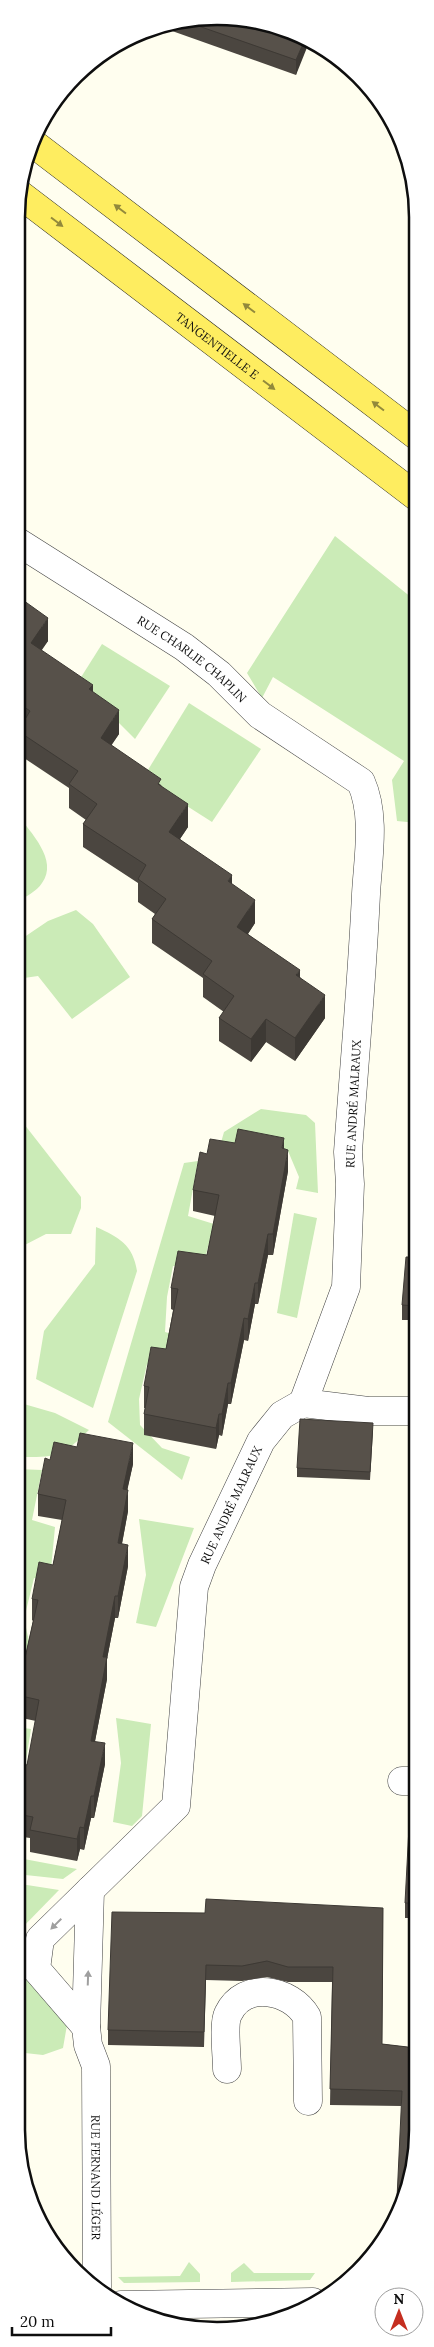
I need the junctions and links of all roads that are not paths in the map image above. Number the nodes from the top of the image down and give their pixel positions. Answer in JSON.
{"nodes":[{"id":1,"x":38,"y":147,"type":"edge"},
{"id":2,"x":26,"y":199,"type":"edge"},
{"id":3,"x":409,"y":430,"type":"edge"},
{"id":4,"x":409,"y":491,"type":"edge"},
{"id":5,"x":25,"y":546,"type":"edge"},
{"id":6,"x":361,"y":782,"type":"joint"},
{"id":7,"x":303,"y":1403,"type":"junction"},
{"id":8,"x":409,"y":1411,"type":"edge"},
{"id":9,"x":90,"y":1890,"type":"junction"},
{"id":10,"x":86,"y":2027,"type":"junction"},
{"id":11,"x":227,"y":2069,"type":"dead end"},
{"id":12,"x":308,"y":2101,"type":"dead end"},
{"id":13,"x":97,"y":2280,"type":"edge"},
{"id":14,"x":302,"y":2302,"type":"edge"},
{"id":15,"x":139,"y":2305,"type":"edge"}],
"edges":[{"from":3,"to":1,"type":"main road","one_way":true},
{"from":2,"to":4,"type":"main road","name":"TANGENTIELLE E","one_way":true},
{"from":5,"to":6,"type":"street","name":"RUE CHARLIE CHAPLIN"},
{"from":6,"to":7,"type":"street","name":"RUE ANDRÉ MALRAUX"},
{"from":7,"to":8,"type":"street"},
{"from":7,"to":9,"type":"street","name":"RUE ANDRÉ MALRAUX"},
{"from":10,"to":9,"type":"street","one_way":true},
{"from":9,"to":10,"type":"street","name":"RUE ANDRÉ MALRAUX","one_way":true},
{"from":10,"to":13,"type":"street","name":"RUE FERNAND LÉGER"},
{"from":11,"to":12,"type":"street"},
{"from":14,"to":15,"type":"street"}]}
